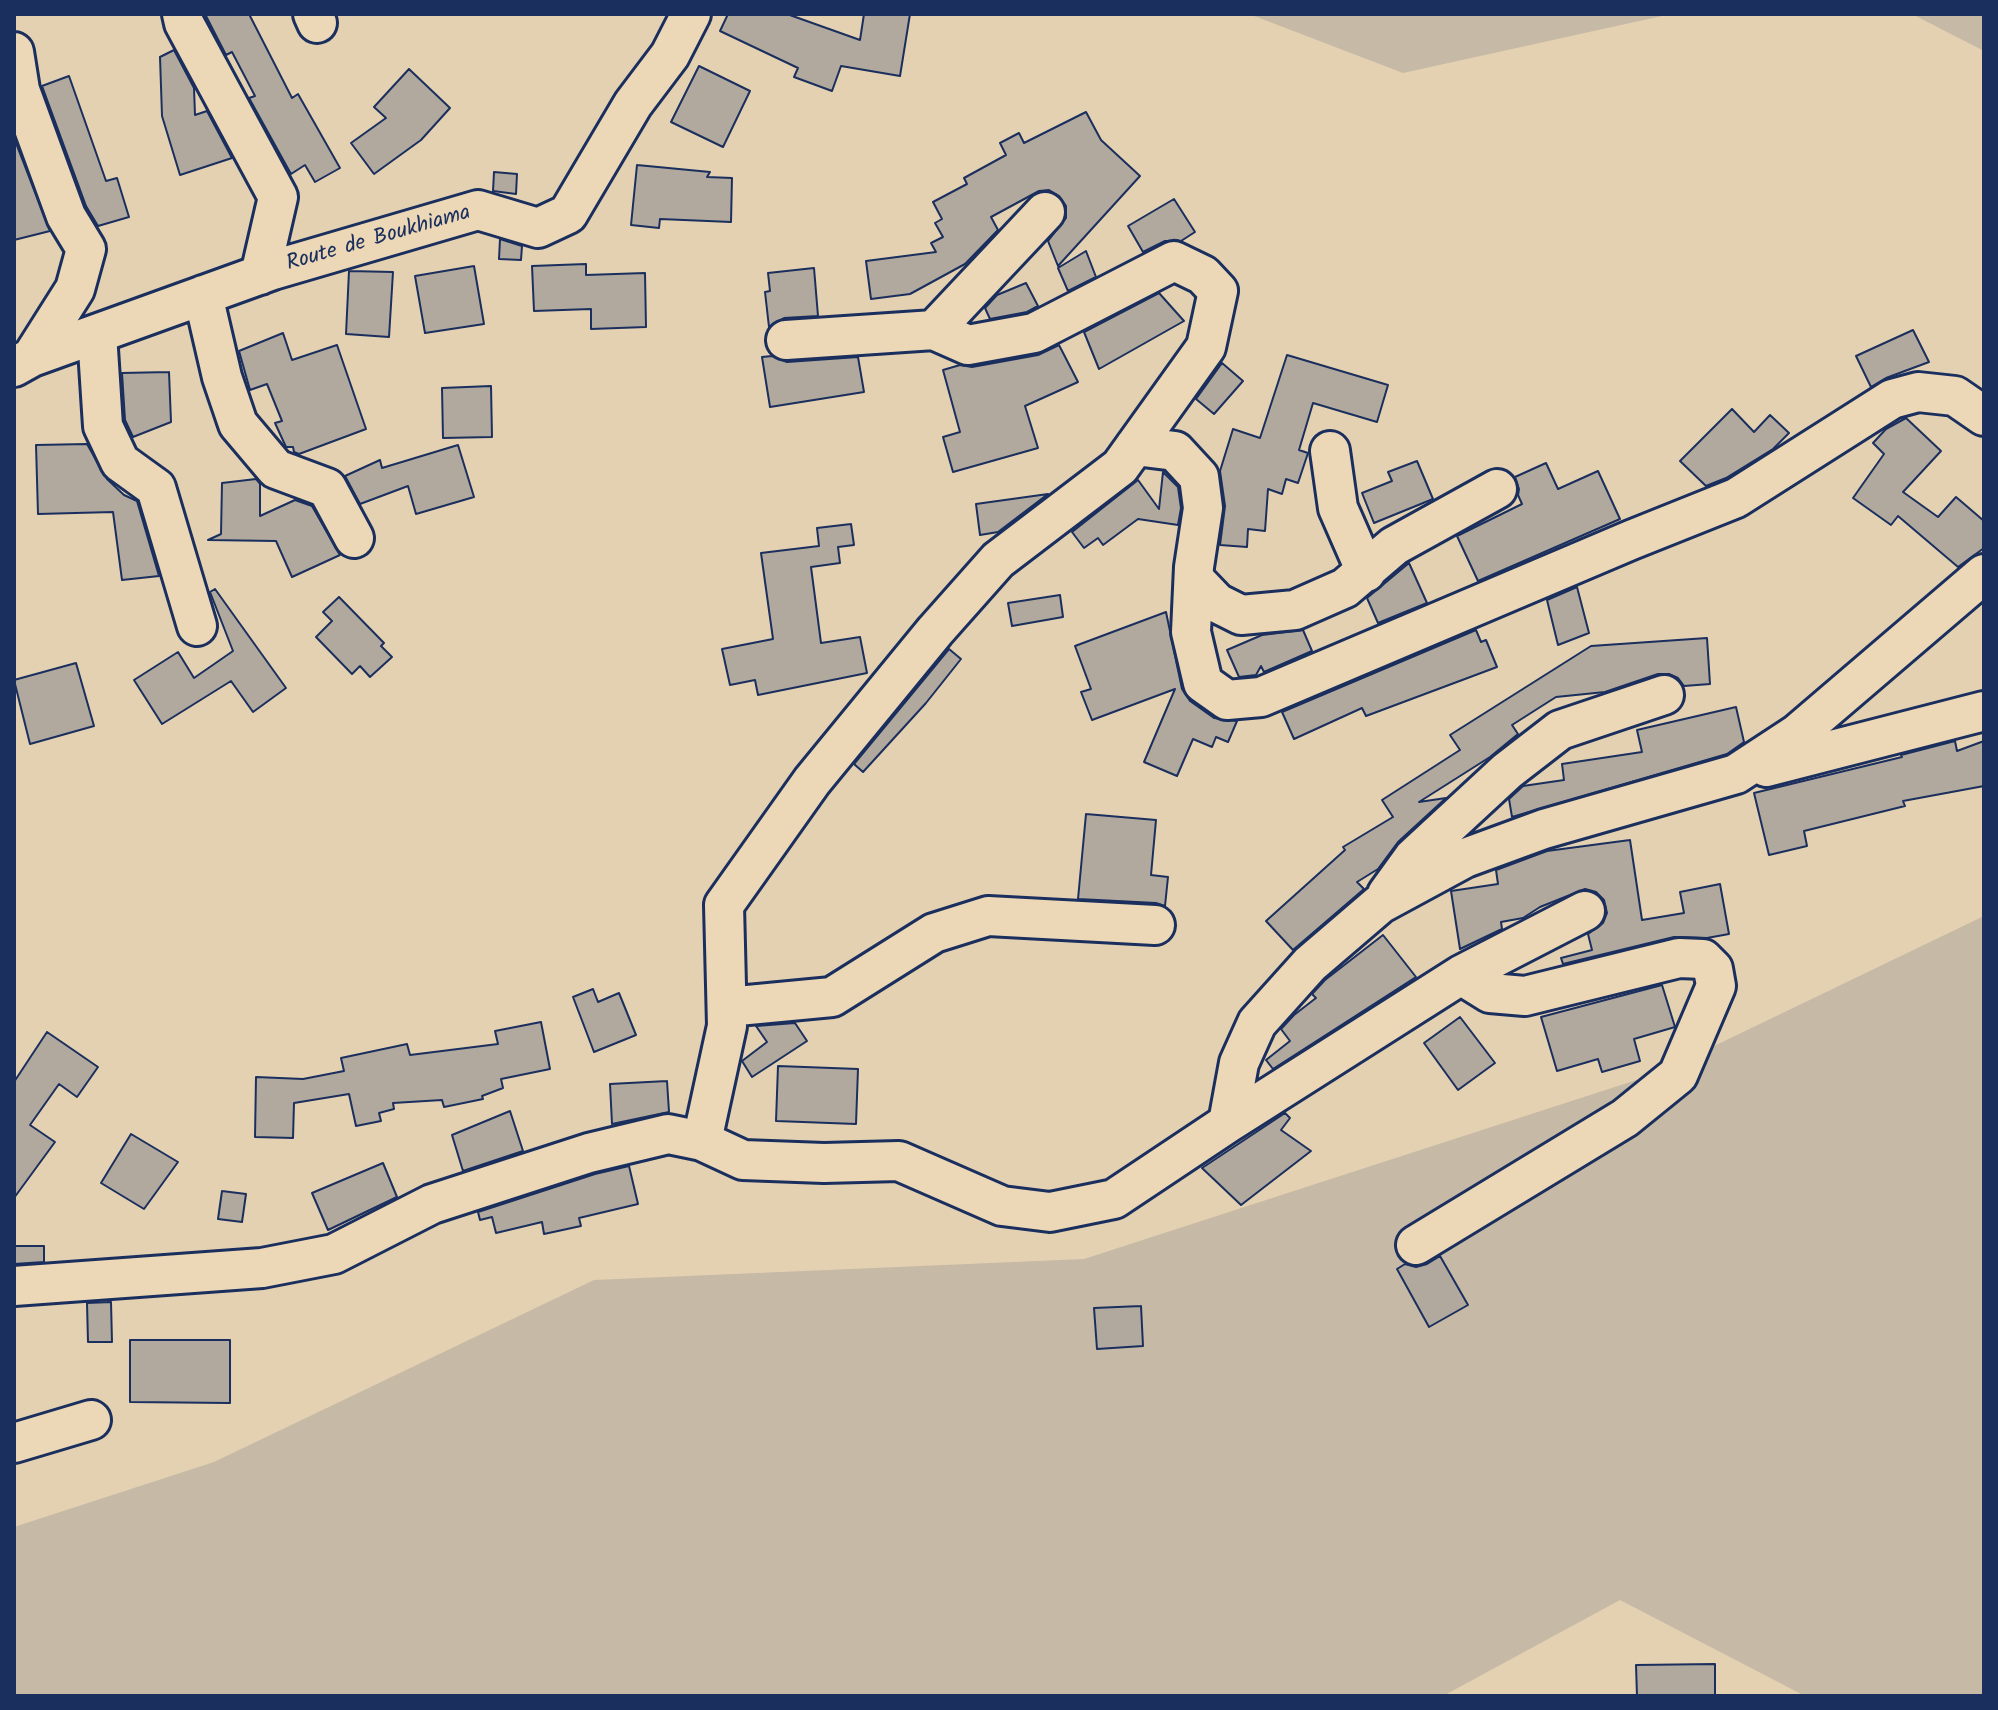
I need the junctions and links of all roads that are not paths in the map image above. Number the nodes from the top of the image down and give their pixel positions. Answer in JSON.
{"nodes":[{"id":1,"x":182,"y":14,"type":"edge"},
{"id":2,"x":691,"y":14,"type":"edge"},
{"id":3,"x":14,"y":52,"type":"edge"},
{"id":4,"x":1045,"y":212,"type":"dead end"},
{"id":5,"x":260,"y":275,"type":"junction"},
{"id":6,"x":203,"y":295,"type":"junction"},
{"id":7,"x":934,"y":330,"type":"junction"},
{"id":8,"x":97,"y":334,"type":"junction"},
{"id":9,"x":786,"y":340,"type":"dead end"},
{"id":10,"x":23,"y":362,"type":"edge"},
{"id":11,"x":1984,"y":416,"type":"edge"},
{"id":12,"x":1135,"y":446,"type":"junction"},
{"id":13,"x":1330,"y":451,"type":"dead end"},
{"id":14,"x":1497,"y":489,"type":"dead end"},
{"id":15,"x":354,"y":538,"type":"dead end"},
{"id":16,"x":1366,"y":572,"type":"junction"},
{"id":17,"x":1984,"y":574,"type":"edge"},
{"id":18,"x":1194,"y":579,"type":"junction"},
{"id":19,"x":197,"y":626,"type":"dead end"},
{"id":20,"x":1664,"y":695,"type":"dead end"},
{"id":21,"x":1984,"y":711,"type":"edge"},
{"id":22,"x":1736,"y":774,"type":"junction"},
{"id":23,"x":1380,"y":904,"type":"junction"},
{"id":24,"x":1585,"y":911,"type":"dead end"},
{"id":25,"x":1155,"y":925,"type":"dead end"},
{"id":26,"x":1461,"y":975,"type":"junction"},
{"id":27,"x":727,"y":1007,"type":"junction"},
{"id":28,"x":1228,"y":1123,"type":"junction"},
{"id":29,"x":702,"y":1141,"type":"junction"},
{"id":30,"x":1416,"y":1245,"type":"dead end"},
{"id":31,"x":14,"y":1286,"type":"edge"},
{"id":32,"x":91,"y":1420,"type":"dead end"},
{"id":33,"x":14,"y":1443,"type":"edge"}],
"edges":[{"from":1,"to":5,"type":"street"},
{"from":2,"to":5,"type":"street","name":"Route de Boukhiama"},
{"from":3,"to":10,"type":"street"},
{"from":4,"to":7,"type":"street"},
{"from":5,"to":6,"type":"street","name":"Route de Boukhiama"},
{"from":6,"to":8,"type":"street","name":"Route de Boukhiama"},
{"from":6,"to":15,"type":"street"},
{"from":7,"to":9,"type":"street"},
{"from":7,"to":12,"type":"street"},
{"from":8,"to":10,"type":"street","name":"Route de Boukhiama"},
{"from":8,"to":19,"type":"street"},
{"from":11,"to":18,"type":"street"},
{"from":12,"to":18,"type":"street"},
{"from":12,"to":27,"type":"street"},
{"from":13,"to":16,"type":"street"},
{"from":14,"to":16,"type":"street"},
{"from":16,"to":18,"type":"street"},
{"from":17,"to":22,"type":"street"},
{"from":20,"to":23,"type":"street"},
{"from":21,"to":22,"type":"street"},
{"from":22,"to":23,"type":"street"},
{"from":23,"to":28,"type":"street"},
{"from":24,"to":26,"type":"street"},
{"from":25,"to":27,"type":"street"},
{"from":26,"to":28,"type":"street"},
{"from":26,"to":30,"type":"street"},
{"from":27,"to":29,"type":"street"},
{"from":28,"to":29,"type":"street"},
{"from":29,"to":31,"type":"street"},
{"from":32,"to":33,"type":"street"}]}
